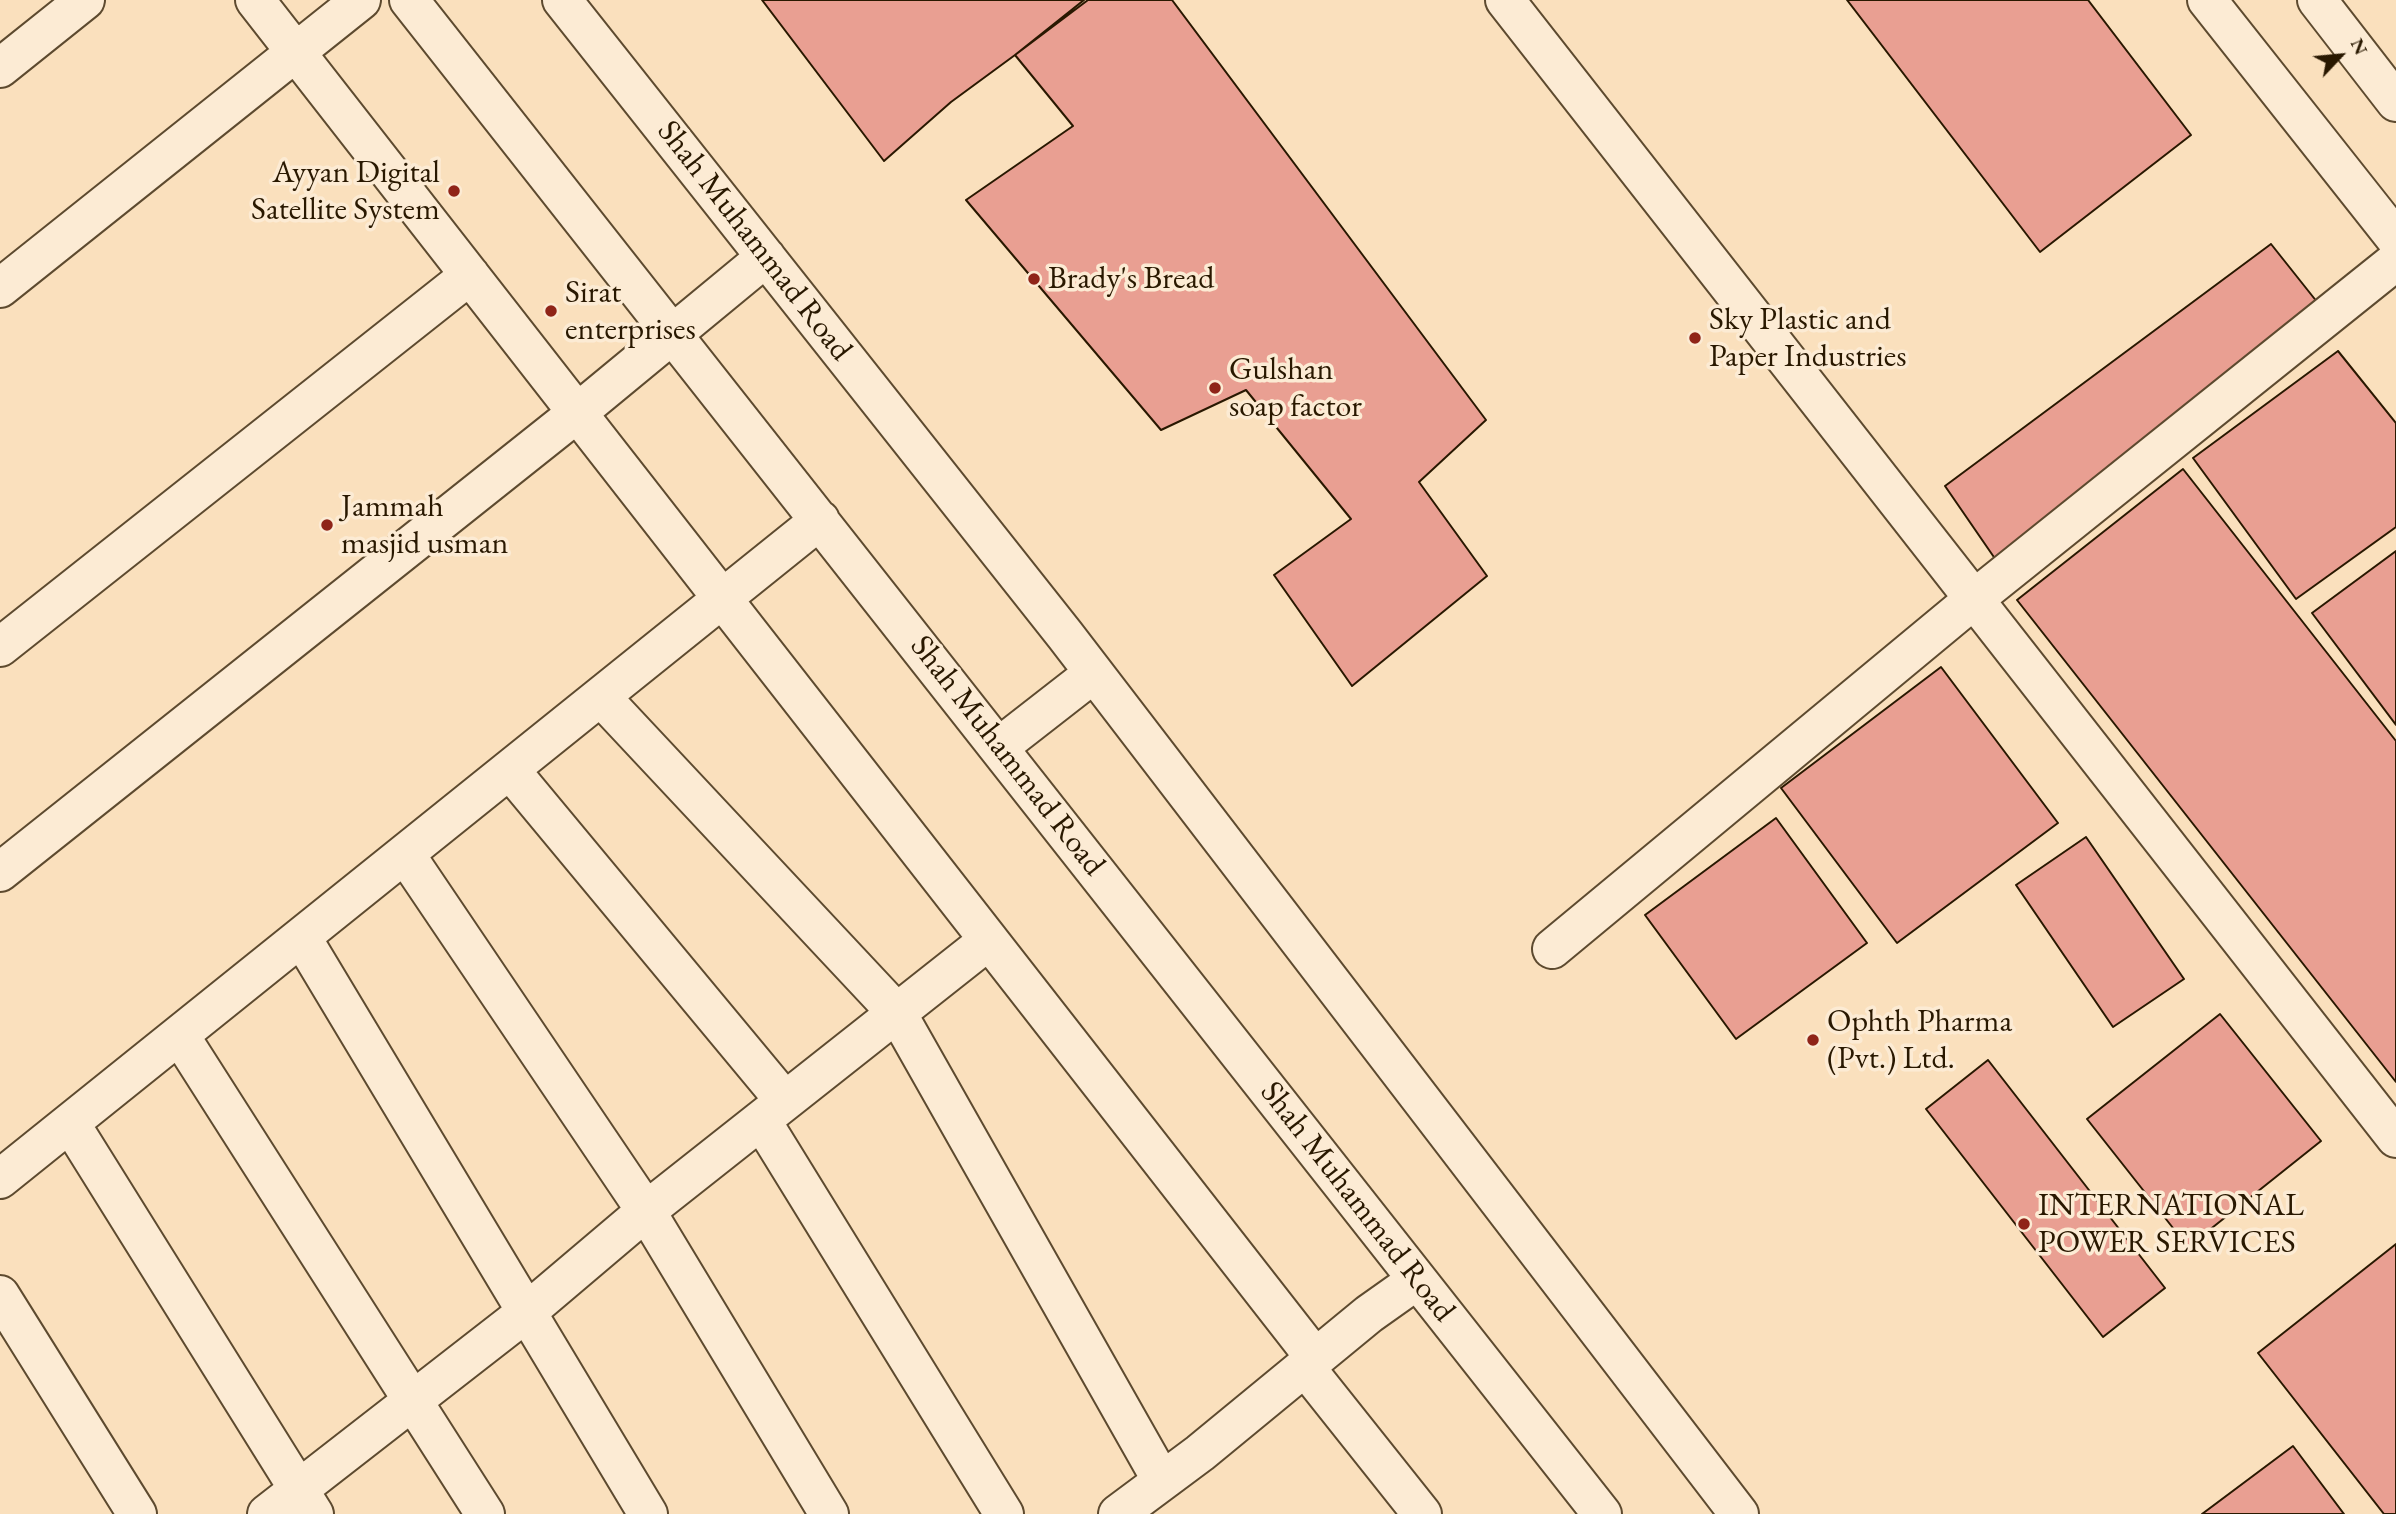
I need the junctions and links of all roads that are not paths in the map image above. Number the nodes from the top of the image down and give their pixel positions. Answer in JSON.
{"nodes":[{"id":1,"x":85,"y":0,"type":"edge"},
{"id":2,"x":256,"y":0,"type":"edge"},
{"id":3,"x":361,"y":0,"type":"edge"},
{"id":4,"x":410,"y":0,"type":"edge"},
{"id":5,"x":562,"y":0,"type":"edge"},
{"id":6,"x":1505,"y":0,"type":"edge"},
{"id":7,"x":2207,"y":0,"type":"edge"},
{"id":8,"x":2317,"y":0,"type":"edge"},
{"id":9,"x":297,"y":53,"type":"junction"},
{"id":10,"x":0,"y":68,"type":"edge"},
{"id":11,"x":2396,"y":102,"type":"edge"},
{"id":12,"x":2396,"y":239,"type":"edge"},
{"id":13,"x":766,"y":257,"type":"junction"},
{"id":14,"x":2396,"y":261,"type":"edge"},
{"id":15,"x":470,"y":275,"type":"junction"},
{"id":16,"x":0,"y":288,"type":"edge"},
{"id":17,"x":673,"y":333,"type":"junction"},
{"id":18,"x":577,"y":413,"type":"junction"},
{"id":19,"x":820,"y":520,"type":"junction"},
{"id":20,"x":722,"y":599,"type":"junction"},
{"id":21,"x":1973,"y":600,"type":"junction"},
{"id":22,"x":0,"y":647,"type":"edge"},
{"id":23,"x":1094,"y":673,"type":"junction"},
{"id":24,"x":601,"y":697,"type":"junction"},
{"id":25,"x":999,"y":747,"type":"junction"},
{"id":26,"x":510,"y":770,"type":"junction"},
{"id":27,"x":405,"y":854,"type":"junction"},
{"id":28,"x":0,"y":872,"type":"edge"},
{"id":29,"x":302,"y":938,"type":"junction"},
{"id":30,"x":989,"y":940,"type":"junction"},
{"id":31,"x":1552,"y":950,"type":"dead end"},
{"id":32,"x":897,"y":1013,"type":"junction"},
{"id":33,"x":180,"y":1036,"type":"junction"},
{"id":34,"x":773,"y":1110,"type":"junction"},
{"id":35,"x":70,"y":1123,"type":"junction"},
{"id":36,"x":2396,"y":1138,"type":"edge"},
{"id":37,"x":0,"y":1179,"type":"edge"},
{"id":38,"x":646,"y":1211,"type":"junction"},
{"id":39,"x":1417,"y":1280,"type":"junction"},
{"id":40,"x":0,"y":1294,"type":"edge"},
{"id":41,"x":528,"y":1311,"type":"junction"},
{"id":42,"x":1311,"y":1363,"type":"junction"},
{"id":43,"x":413,"y":1402,"type":"junction"},
{"id":44,"x":1162,"y":1481,"type":"junction"},
{"id":45,"x":307,"y":1502,"type":"edge"},
{"id":46,"x":137,"y":1514,"type":"edge"},
{"id":47,"x":267,"y":1514,"type":"edge"},
{"id":48,"x":485,"y":1514,"type":"edge"},
{"id":49,"x":648,"y":1514,"type":"edge"},
{"id":50,"x":829,"y":1514,"type":"edge"},
{"id":51,"x":1004,"y":1514,"type":"edge"},
{"id":52,"x":1118,"y":1514,"type":"edge"},
{"id":53,"x":1422,"y":1514,"type":"edge"},
{"id":54,"x":1602,"y":1514,"type":"edge"},
{"id":55,"x":1739,"y":1514,"type":"edge"}],
"edges":[{"from":1,"to":10,"type":"street"},
{"from":2,"to":9,"type":"street"},
{"from":3,"to":9,"type":"street"},
{"from":4,"to":17,"type":"street","name":"Shah Muhammad Road"},
{"from":5,"to":13,"type":"street","name":"Shah Muhammad Road"},
{"from":6,"to":21,"type":"street"},
{"from":7,"to":12,"type":"street"},
{"from":8,"to":11,"type":"street"},
{"from":9,"to":15,"type":"street"},
{"from":9,"to":16,"type":"street"},
{"from":13,"to":17,"type":"street"},
{"from":13,"to":23,"type":"street","name":"Shah Muhammad Road"},
{"from":14,"to":21,"type":"street"},
{"from":15,"to":18,"type":"street"},
{"from":15,"to":22,"type":"street"},
{"from":17,"to":18,"type":"street"},
{"from":17,"to":19,"type":"street","name":"Shah Muhammad Road"},
{"from":18,"to":20,"type":"street"},
{"from":18,"to":28,"type":"street"},
{"from":19,"to":20,"type":"street"},
{"from":19,"to":25,"type":"street","name":"Shah Muhammad Road"},
{"from":20,"to":24,"type":"street"},
{"from":20,"to":30,"type":"street"},
{"from":21,"to":31,"type":"street"},
{"from":21,"to":36,"type":"street"},
{"from":23,"to":25,"type":"street"},
{"from":23,"to":55,"type":"street","name":"Shah Muhammad Road"},
{"from":24,"to":26,"type":"street"},
{"from":24,"to":32,"type":"street"},
{"from":25,"to":39,"type":"street","name":"Shah Muhammad Road"},
{"from":26,"to":27,"type":"street"},
{"from":26,"to":34,"type":"street"},
{"from":27,"to":29,"type":"street"},
{"from":27,"to":38,"type":"street"},
{"from":29,"to":33,"type":"street"},
{"from":29,"to":41,"type":"street"},
{"from":30,"to":32,"type":"street"},
{"from":30,"to":42,"type":"street"},
{"from":32,"to":34,"type":"street"},
{"from":32,"to":44,"type":"street"},
{"from":33,"to":35,"type":"street"},
{"from":33,"to":43,"type":"street"},
{"from":34,"to":38,"type":"street"},
{"from":34,"to":51,"type":"street"},
{"from":35,"to":37,"type":"street"},
{"from":35,"to":45,"type":"street"},
{"from":38,"to":41,"type":"street"},
{"from":38,"to":50,"type":"street"},
{"from":39,"to":42,"type":"street"},
{"from":39,"to":54,"type":"street","name":"Shah Muhammad Road"},
{"from":40,"to":46,"type":"street"},
{"from":41,"to":43,"type":"street"},
{"from":41,"to":49,"type":"street"},
{"from":42,"to":44,"type":"street"},
{"from":42,"to":53,"type":"street"},
{"from":43,"to":45,"type":"street"},
{"from":43,"to":48,"type":"street"},
{"from":44,"to":52,"type":"street"},
{"from":45,"to":47,"type":"street"}]}
